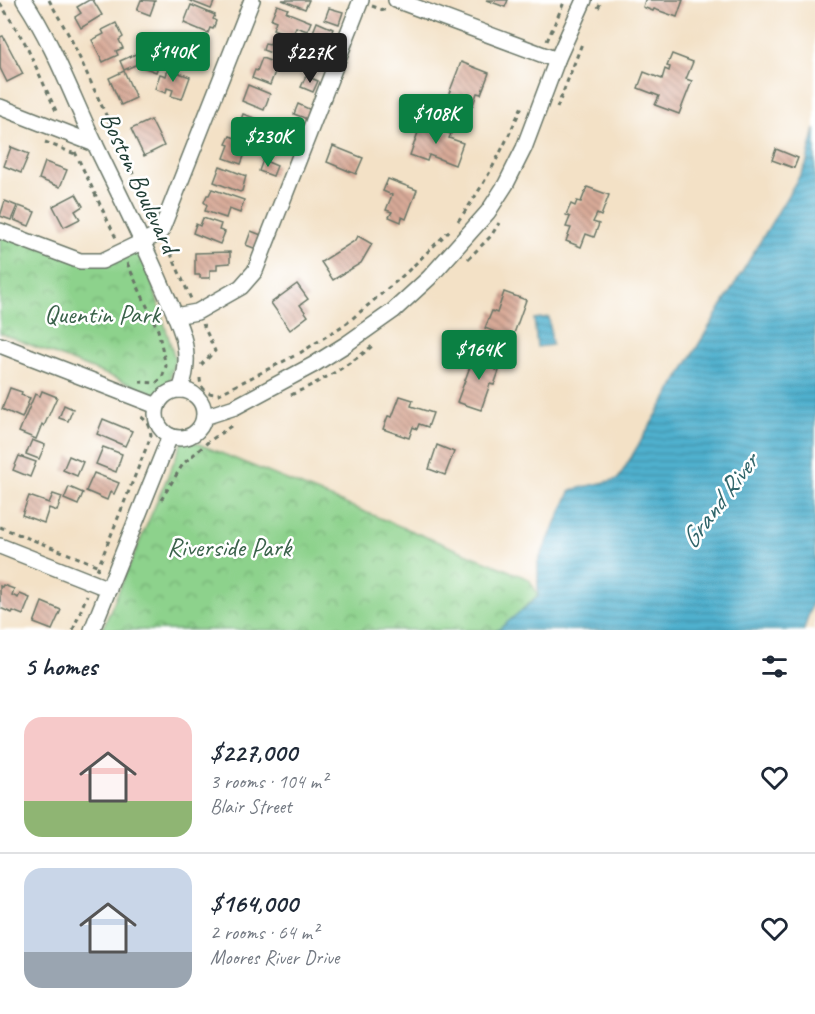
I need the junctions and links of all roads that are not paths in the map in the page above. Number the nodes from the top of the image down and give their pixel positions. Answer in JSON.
{"nodes":[{"id":1,"x":24,"y":0,"type":"edge"},
{"id":2,"x":252,"y":0,"type":"edge"},
{"id":3,"x":361,"y":0,"type":"edge"},
{"id":4,"x":396,"y":0,"type":"edge"},
{"id":5,"x":584,"y":0,"type":"edge"},
{"id":6,"x":557,"y":60,"type":"junction"},
{"id":7,"x":0,"y":107,"type":"edge"},
{"id":8,"x":95,"y":144,"type":"junction"},
{"id":9,"x":0,"y":231,"type":"edge"},
{"id":10,"x":142,"y":240,"type":"junction"},
{"id":11,"x":175,"y":316,"type":"junction"},
{"id":12,"x":0,"y":345,"type":"edge"},
{"id":13,"x":180,"y":390,"type":"junction"},
{"id":14,"x":158,"y":406,"type":"junction"},
{"id":15,"x":204,"y":417,"type":"junction"},
{"id":16,"x":170,"y":436,"type":"junction"},
{"id":17,"x":0,"y":546,"type":"edge"},
{"id":18,"x":108,"y":589,"type":"junction"},
{"id":19,"x":92,"y":630,"type":"edge"}],
"edges":[{"from":1,"to":8,"type":"street","name":"Boston Boulevard"},
{"from":2,"to":10,"type":"street"},
{"from":3,"to":11,"type":"street"},
{"from":4,"to":6,"type":"street"},
{"from":5,"to":6,"type":"street"},
{"from":6,"to":15,"type":"street"},
{"from":7,"to":8,"type":"street"},
{"from":8,"to":10,"type":"street","name":"Boston Boulevard"},
{"from":9,"to":10,"type":"street"},
{"from":10,"to":11,"type":"street","name":"Boston Boulevard"},
{"from":11,"to":13,"type":"street","name":"Boston Boulevard"},
{"from":12,"to":14,"type":"street"},
{"from":13,"to":14,"type":"street"},
{"from":13,"to":15,"type":"street"},
{"from":14,"to":16,"type":"street"},
{"from":15,"to":16,"type":"street"},
{"from":16,"to":18,"type":"street"},
{"from":17,"to":18,"type":"street"},
{"from":18,"to":19,"type":"street"}]}
